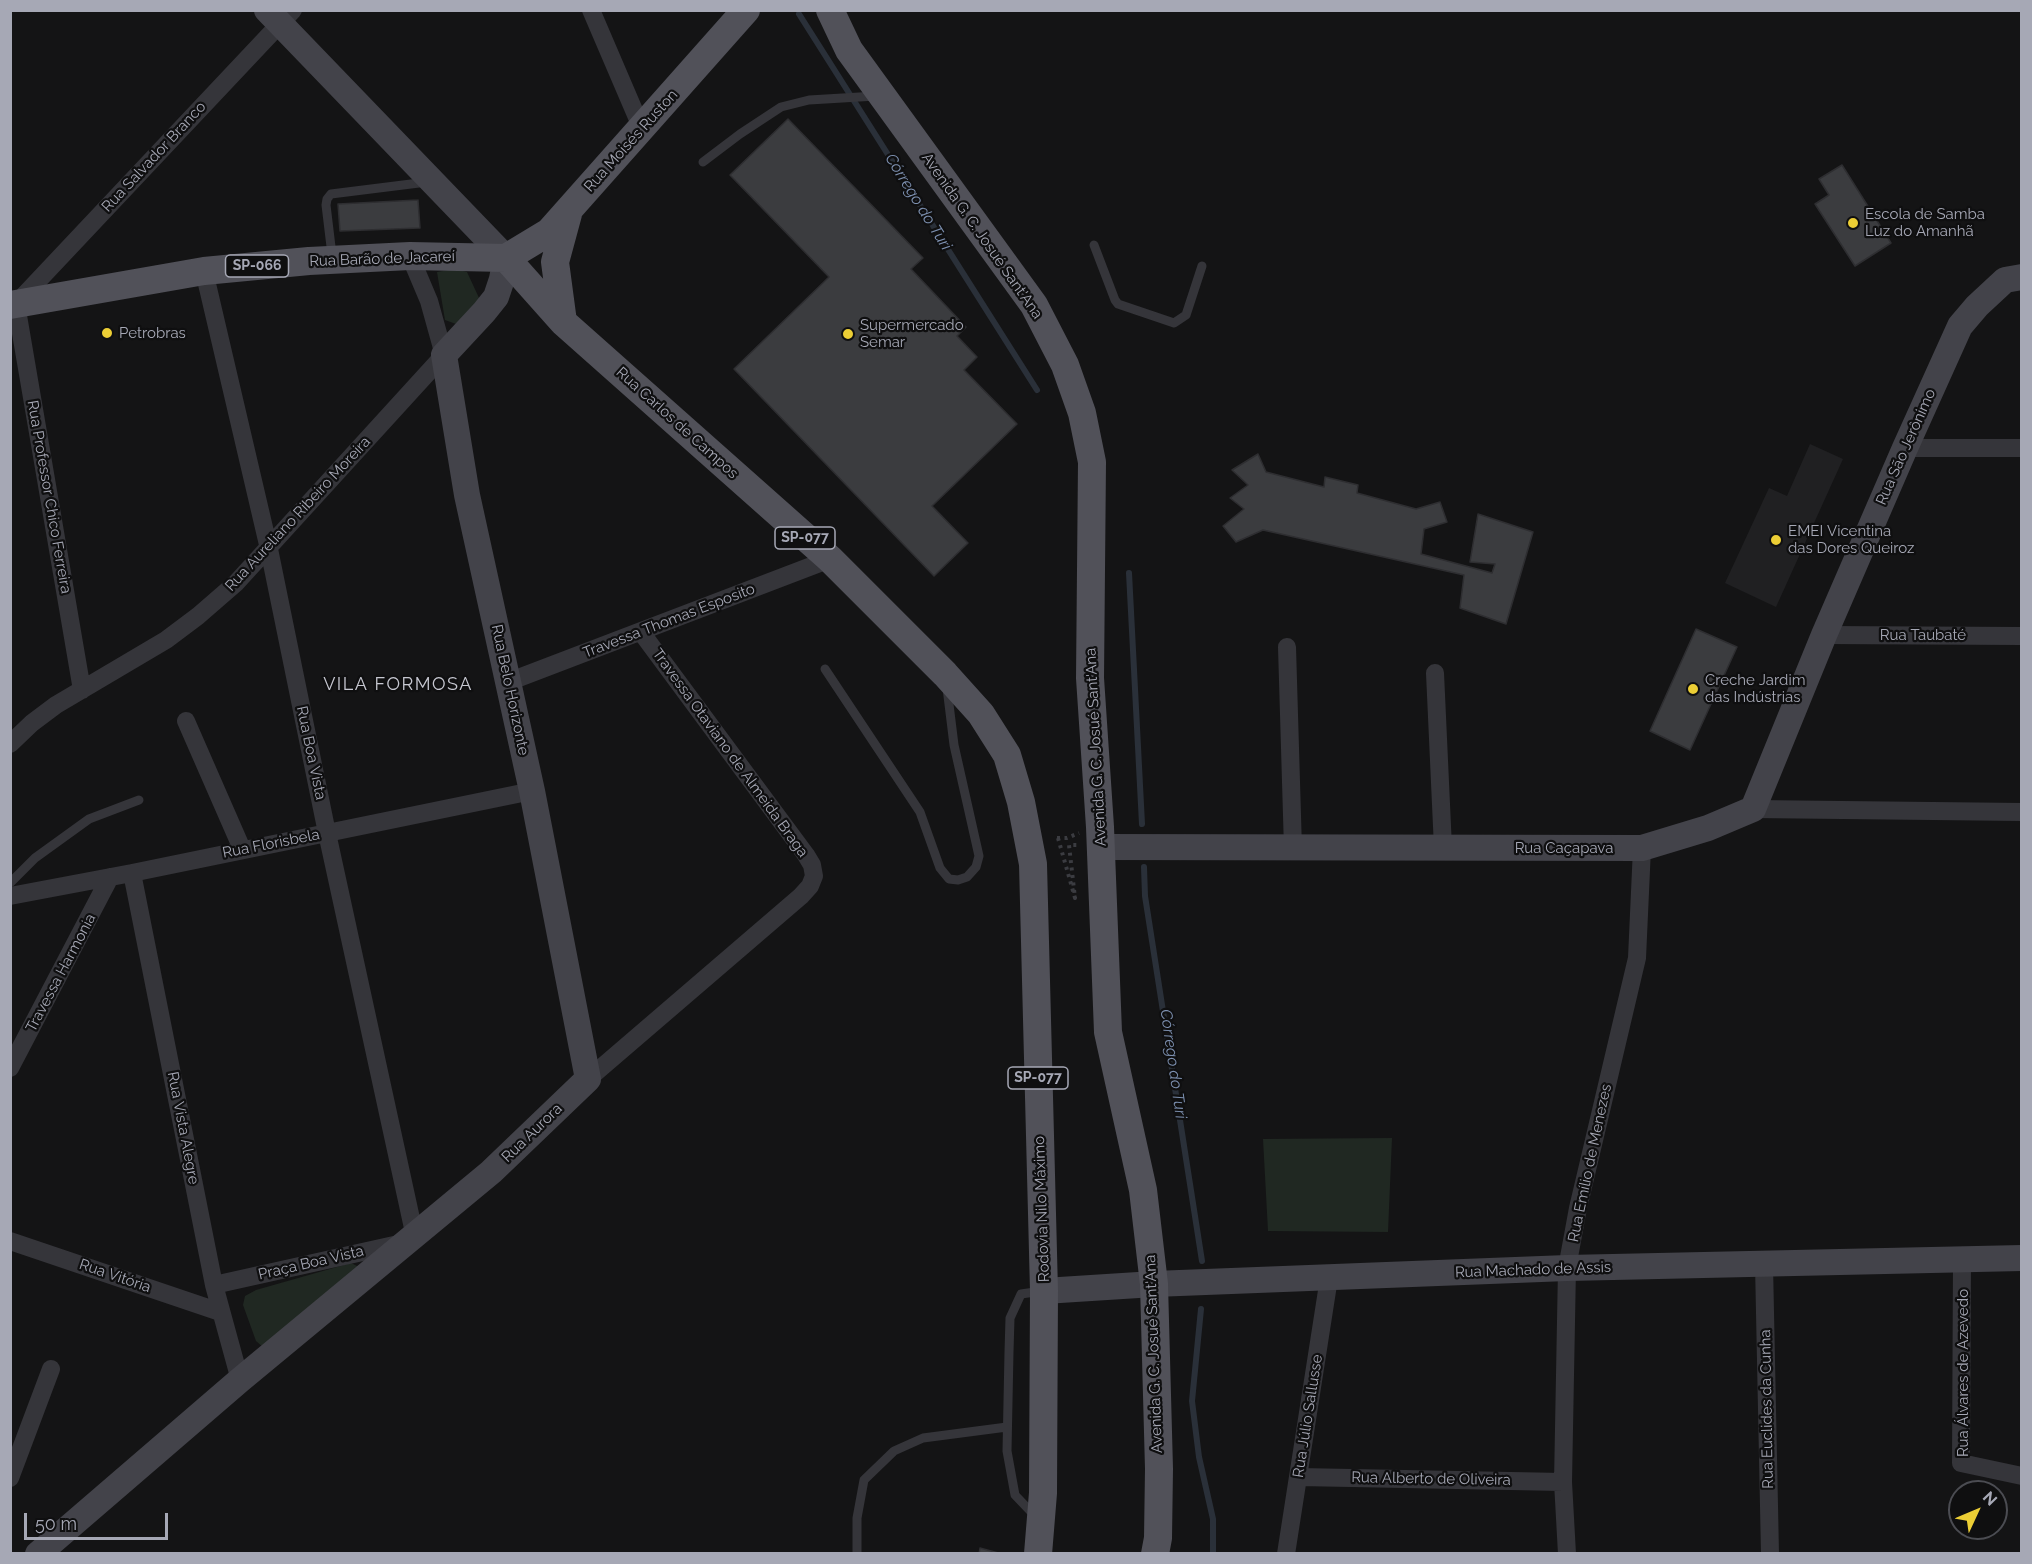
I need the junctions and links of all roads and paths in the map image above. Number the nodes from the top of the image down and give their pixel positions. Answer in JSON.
{"nodes":[{"id":1,"x":591,"y":10,"type":"edge"},
{"id":2,"x":830,"y":10,"type":"edge"},
{"id":3,"x":845,"y":10,"type":"edge"},
{"id":4,"x":745,"y":11,"type":"edge"},
{"id":5,"x":280,"y":15,"type":"edge"},
{"id":6,"x":849,"y":50,"type":"junction"},
{"id":7,"x":869,"y":96,"type":"junction"},
{"id":8,"x":642,"y":129,"type":"junction"},
{"id":9,"x":703,"y":162,"type":"dead end"},
{"id":10,"x":432,"y":182,"type":"junction"},
{"id":11,"x":569,"y":210,"type":"junction"},
{"id":12,"x":1094,"y":246,"type":"dead end"},
{"id":13,"x":410,"y":256,"type":"junction"},
{"id":14,"x":506,"y":258,"type":"junction"},
{"id":15,"x":332,"y":260,"type":"junction"},
{"id":16,"x":1203,"y":266,"type":"dead end"},
{"id":17,"x":204,"y":271,"type":"junction"},
{"id":18,"x":2022,"y":277,"type":"edge"},
{"id":19,"x":13,"y":305,"type":"edge"},
{"id":20,"x":563,"y":322,"type":"junction"},
{"id":21,"x":444,"y":355,"type":"junction"},
{"id":22,"x":1905,"y":448,"type":"junction"},
{"id":23,"x":2022,"y":448,"type":"edge"},
{"id":24,"x":269,"y":549,"type":"junction"},
{"id":25,"x":830,"y":559,"type":"junction"},
{"id":26,"x":641,"y":632,"type":"junction"},
{"id":27,"x":1824,"y":635,"type":"junction"},
{"id":28,"x":2022,"y":636,"type":"edge"},
{"id":29,"x":1287,"y":647,"type":"dead end"},
{"id":30,"x":825,"y":669,"type":"dead end"},
{"id":31,"x":1435,"y":673,"type":"dead end"},
{"id":32,"x":945,"y":674,"type":"junction"},
{"id":33,"x":508,"y":682,"type":"junction"},
{"id":34,"x":82,"y":690,"type":"junction"},
{"id":35,"x":186,"y":721,"type":"dead end"},
{"id":36,"x":10,"y":744,"type":"edge"},
{"id":37,"x":532,"y":791,"type":"junction"},
{"id":38,"x":139,"y":800,"type":"dead end"},
{"id":39,"x":1753,"y":809,"type":"junction"},
{"id":40,"x":2022,"y":812,"type":"edge"},
{"id":41,"x":327,"y":833,"type":"junction"},
{"id":42,"x":1094,"y":839,"type":"junction"},
{"id":43,"x":1443,"y":848,"type":"junction"},
{"id":44,"x":1642,"y":848,"type":"junction"},
{"id":45,"x":242,"y":849,"type":"junction"},
{"id":46,"x":1293,"y":849,"type":"junction"},
{"id":47,"x":1031,"y":852,"type":"junction"},
{"id":48,"x":132,"y":873,"type":"junction"},
{"id":49,"x":814,"y":876,"type":"joint"},
{"id":50,"x":110,"y":877,"type":"junction"},
{"id":51,"x":10,"y":883,"type":"edge"},
{"id":52,"x":10,"y":896,"type":"edge"},
{"id":53,"x":10,"y":1068,"type":"edge"},
{"id":54,"x":588,"y":1079,"type":"junction"},
{"id":55,"x":411,"y":1239,"type":"junction"},
{"id":56,"x":10,"y":1241,"type":"edge"},
{"id":57,"x":2022,"y":1258,"type":"edge"},
{"id":58,"x":1962,"y":1259,"type":"junction"},
{"id":59,"x":1764,"y":1264,"type":"junction"},
{"id":60,"x":1567,"y":1268,"type":"junction"},
{"id":61,"x":1329,"y":1278,"type":"junction"},
{"id":62,"x":1154,"y":1284,"type":"junction"},
{"id":63,"x":214,"y":1285,"type":"junction"},
{"id":64,"x":1044,"y":1291,"type":"junction"},
{"id":65,"x":220,"y":1312,"type":"junction"},
{"id":66,"x":51,"y":1369,"type":"dead end"},
{"id":67,"x":240,"y":1380,"type":"junction"},
{"id":68,"x":1007,"y":1427,"type":"junction"},
{"id":69,"x":2022,"y":1476,"type":"edge"},
{"id":70,"x":1299,"y":1477,"type":"junction"},
{"id":71,"x":10,"y":1478,"type":"edge"},
{"id":72,"x":1563,"y":1482,"type":"junction"},
{"id":73,"x":1041,"y":1522,"type":"junction"},
{"id":74,"x":38,"y":1554,"type":"edge"},
{"id":75,"x":857,"y":1554,"type":"edge"},
{"id":76,"x":1038,"y":1554,"type":"edge"},
{"id":77,"x":1155,"y":1554,"type":"edge"},
{"id":78,"x":1286,"y":1554,"type":"edge"},
{"id":79,"x":1567,"y":1554,"type":"edge"},
{"id":80,"x":1770,"y":1554,"type":"edge"}],
"edges":[{"from":1,"to":8,"type":"street"},
{"from":2,"to":6,"type":"main road","name":"Avenida G. C. Josué Sant'Ana"},
{"from":3,"to":6,"type":"main road"},
{"from":4,"to":8,"type":"main road","name":"Rua Moisés Ruston"},
{"from":5,"to":10,"type":"street","name":"Rua Carlos de Campos"},
{"from":5,"to":19,"type":"street","name":"Rua Salvador Branco"},
{"from":6,"to":7,"type":"main road","name":"Avenida G. C. Josué Sant'Ana"},
{"from":7,"to":9,"type":"lane"},
{"from":7,"to":42,"type":"main road","name":"Avenida G. C. Josué Sant'Ana"},
{"from":8,"to":11,"type":"main road","name":"Rua Moisés Ruston"},
{"from":10,"to":14,"type":"street","name":"Rua Carlos de Campos"},
{"from":10,"to":15,"type":"lane"},
{"from":11,"to":14,"type":"main road","name":"Rua Moisés Ruston"},
{"from":11,"to":20,"type":"main road"},
{"from":12,"to":16,"type":"lane"},
{"from":13,"to":14,"type":"main road","name":"Rua Barão de Jacareí","number":"SP-066"},
{"from":13,"to":15,"type":"main road","name":"Rua Barão de Jacareí","number":"SP-066"},
{"from":13,"to":21,"type":"street","name":"Rua Belo Horizonte"},
{"from":14,"to":20,"type":"main road","name":"Rua Carlos de Campos","number":"SP-077"},
{"from":14,"to":21,"type":"street","name":"Rua Aureliano Ribeiro Moreira"},
{"from":15,"to":17,"type":"main road","name":"Rua Barão de Jacareí","number":"SP-066"},
{"from":17,"to":19,"type":"main road","name":"Rua Barão de Jacareí","number":"SP-066"},
{"from":17,"to":24,"type":"street","name":"Rua Boa Vista"},
{"from":18,"to":22,"type":"street","name":"Rua São Jerônimo"},
{"from":19,"to":34,"type":"street","name":"Rua Professor Chico Ferreira"},
{"from":20,"to":25,"type":"main road","name":"Rua Carlos de Campos","number":"SP-077"},
{"from":21,"to":24,"type":"street","name":"Rua Aureliano Ribeiro Moreira"},
{"from":21,"to":33,"type":"street","name":"Rua Belo Horizonte"},
{"from":22,"to":23,"type":"street"},
{"from":22,"to":27,"type":"street","name":"Rua São Jerônimo"},
{"from":24,"to":34,"type":"street","name":"Rua Aureliano Ribeiro Moreira"},
{"from":24,"to":41,"type":"street","name":"Rua Boa Vista"},
{"from":25,"to":26,"type":"street","name":"Travessa Thomas Esposito"},
{"from":25,"to":32,"type":"main road","name":"Rua Carlos de Campos","number":"SP-077"},
{"from":26,"to":33,"type":"street","name":"Travessa Thomas Esposito"},
{"from":26,"to":49,"type":"street","name":"Travessa Otaviano de Almeida Braga"},
{"from":27,"to":28,"type":"street","name":"Rua Taubaté"},
{"from":27,"to":39,"type":"street","name":"Rua São Jerônimo"},
{"from":29,"to":46,"type":"street"},
{"from":30,"to":32,"type":"lane"},
{"from":31,"to":43,"type":"street"},
{"from":32,"to":47,"type":"main road","name":"Rua Carlos de Campos","number":"SP-077"},
{"from":33,"to":37,"type":"street","name":"Rua Belo Horizonte"},
{"from":34,"to":36,"type":"street","name":"Rua Aureliano Ribeiro Moreira"},
{"from":35,"to":45,"type":"street"},
{"from":37,"to":41,"type":"street","name":"Rua Florisbela"},
{"from":37,"to":54,"type":"street","name":"Rua Belo Horizonte"},
{"from":38,"to":51,"type":"lane"},
{"from":39,"to":40,"type":"street","name":"Rua Caçapava"},
{"from":39,"to":44,"type":"street","name":"Rua Caçapava"},
{"from":41,"to":45,"type":"street","name":"Rua Florisbela"},
{"from":41,"to":55,"type":"street","name":"Rua Boa Vista"},
{"from":42,"to":46,"type":"street","name":"Rua Caçapava"},
{"from":42,"to":47,"type":"path"},
{"from":42,"to":62,"type":"main road","name":"Avenida G. C. Josué Sant'Ana"},
{"from":43,"to":44,"type":"street","name":"Rua Caçapava"},
{"from":43,"to":46,"type":"street","name":"Rua Caçapava"},
{"from":44,"to":60,"type":"street","name":"Rua Emílio de Menezes"},
{"from":45,"to":48,"type":"street","name":"Rua Florisbela"},
{"from":47,"to":64,"type":"main road","name":"Rodovia Nilo Máximo","number":"SP-077"},
{"from":48,"to":50,"type":"street","name":"Rua Florisbela"},
{"from":48,"to":63,"type":"street","name":"Rua Vista Alegre"},
{"from":49,"to":54,"type":"street","name":"Rua Aurora"},
{"from":50,"to":52,"type":"street","name":"Rua Florisbela"},
{"from":50,"to":53,"type":"street","name":"Travessa Harmonia"},
{"from":54,"to":55,"type":"street","name":"Rua Aurora"},
{"from":55,"to":63,"type":"street","name":"Praça Boa Vista"},
{"from":55,"to":67,"type":"street","name":"Rua Aurora"},
{"from":56,"to":65,"type":"street","name":"Rua Vitória"},
{"from":57,"to":58,"type":"street","name":"Rua Machado de Assis"},
{"from":58,"to":59,"type":"street","name":"Rua Machado de Assis"},
{"from":58,"to":69,"type":"street","name":"Rua Álvares de Azevedo"},
{"from":59,"to":60,"type":"street","name":"Rua Machado de Assis"},
{"from":59,"to":80,"type":"street","name":"Rua Euclides da Cunha"},
{"from":60,"to":61,"type":"street","name":"Rua Machado de Assis"},
{"from":60,"to":72,"type":"street","name":"Rua Emílio de Menezes"},
{"from":61,"to":62,"type":"street","name":"Rua Machado de Assis"},
{"from":61,"to":70,"type":"street","name":"Rua Júlio Sallusse"},
{"from":62,"to":64,"type":"street","name":"Rua Machado de Assis"},
{"from":62,"to":77,"type":"main road","name":"Avenida G. C. Josué Sant'Ana"},
{"from":63,"to":65,"type":"street","name":"Rua Vista Alegre"},
{"from":64,"to":68,"type":"lane"},
{"from":64,"to":73,"type":"main road","name":"Rodovia Nilo Máximo","number":"SP-077"},
{"from":65,"to":67,"type":"street","name":"Rua Vista Alegre"},
{"from":66,"to":71,"type":"street"},
{"from":67,"to":74,"type":"street","name":"Rua Aurora"},
{"from":68,"to":73,"type":"lane"},
{"from":68,"to":75,"type":"lane"},
{"from":70,"to":72,"type":"street","name":"Rua Alberto de Oliveira"},
{"from":70,"to":78,"type":"street","name":"Rua Júlio Sallusse"},
{"from":72,"to":79,"type":"street","name":"Rua Emílio de Menezes"},
{"from":73,"to":76,"type":"main road","name":"Rodovia Nilo Máximo","number":"SP-077"}]}
